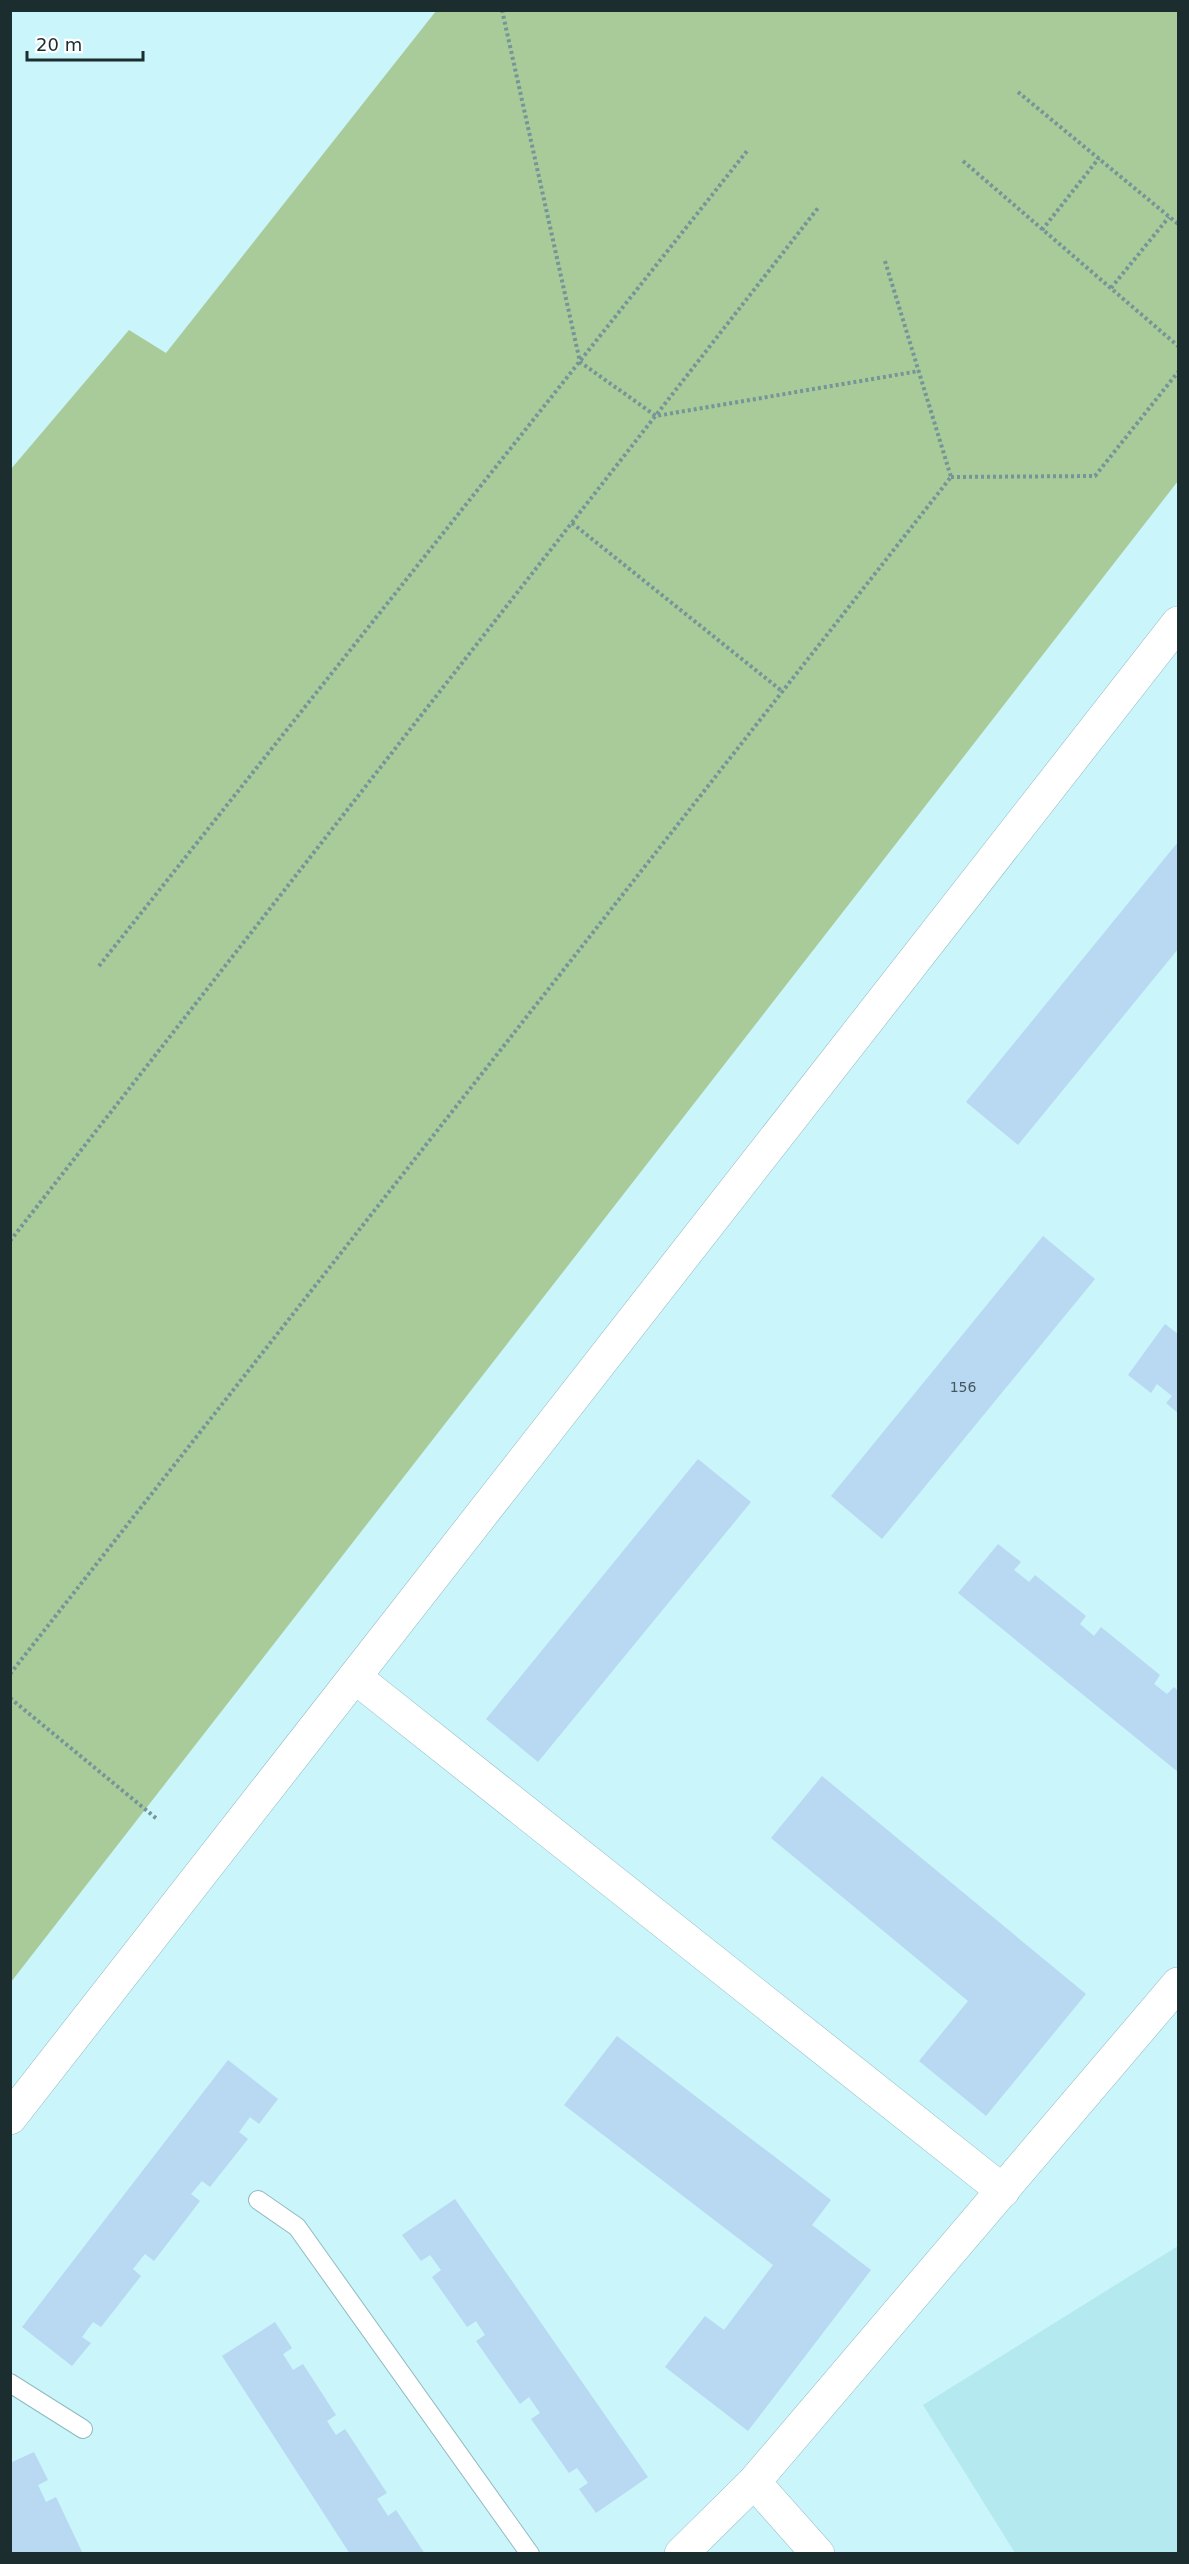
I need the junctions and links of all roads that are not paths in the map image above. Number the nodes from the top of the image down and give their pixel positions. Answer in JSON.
{"nodes":[{"id":1,"x":1179,"y":624,"type":"edge"},
{"id":2,"x":355,"y":1677,"type":"junction"},
{"id":3,"x":1179,"y":1984,"type":"edge"},
{"id":4,"x":10,"y":2118,"type":"edge"},
{"id":5,"x":1003,"y":2191,"type":"junction"},
{"id":6,"x":258,"y":2200,"type":"dead end"},
{"id":7,"x":10,"y":2383,"type":"edge"},
{"id":8,"x":83,"y":2429,"type":"dead end"},
{"id":9,"x":754,"y":2482,"type":"junction"},
{"id":10,"x":530,"y":2553,"type":"edge"},
{"id":11,"x":681,"y":2553,"type":"edge"},
{"id":12,"x":818,"y":2553,"type":"edge"}],
"edges":[{"from":1,"to":2,"type":"street"},
{"from":2,"to":4,"type":"street"},
{"from":2,"to":5,"type":"street"},
{"from":3,"to":5,"type":"street"},
{"from":5,"to":9,"type":"street"},
{"from":6,"to":10,"type":"lane"},
{"from":7,"to":8,"type":"lane"},
{"from":9,"to":11,"type":"street"},
{"from":9,"to":12,"type":"street"}]}
